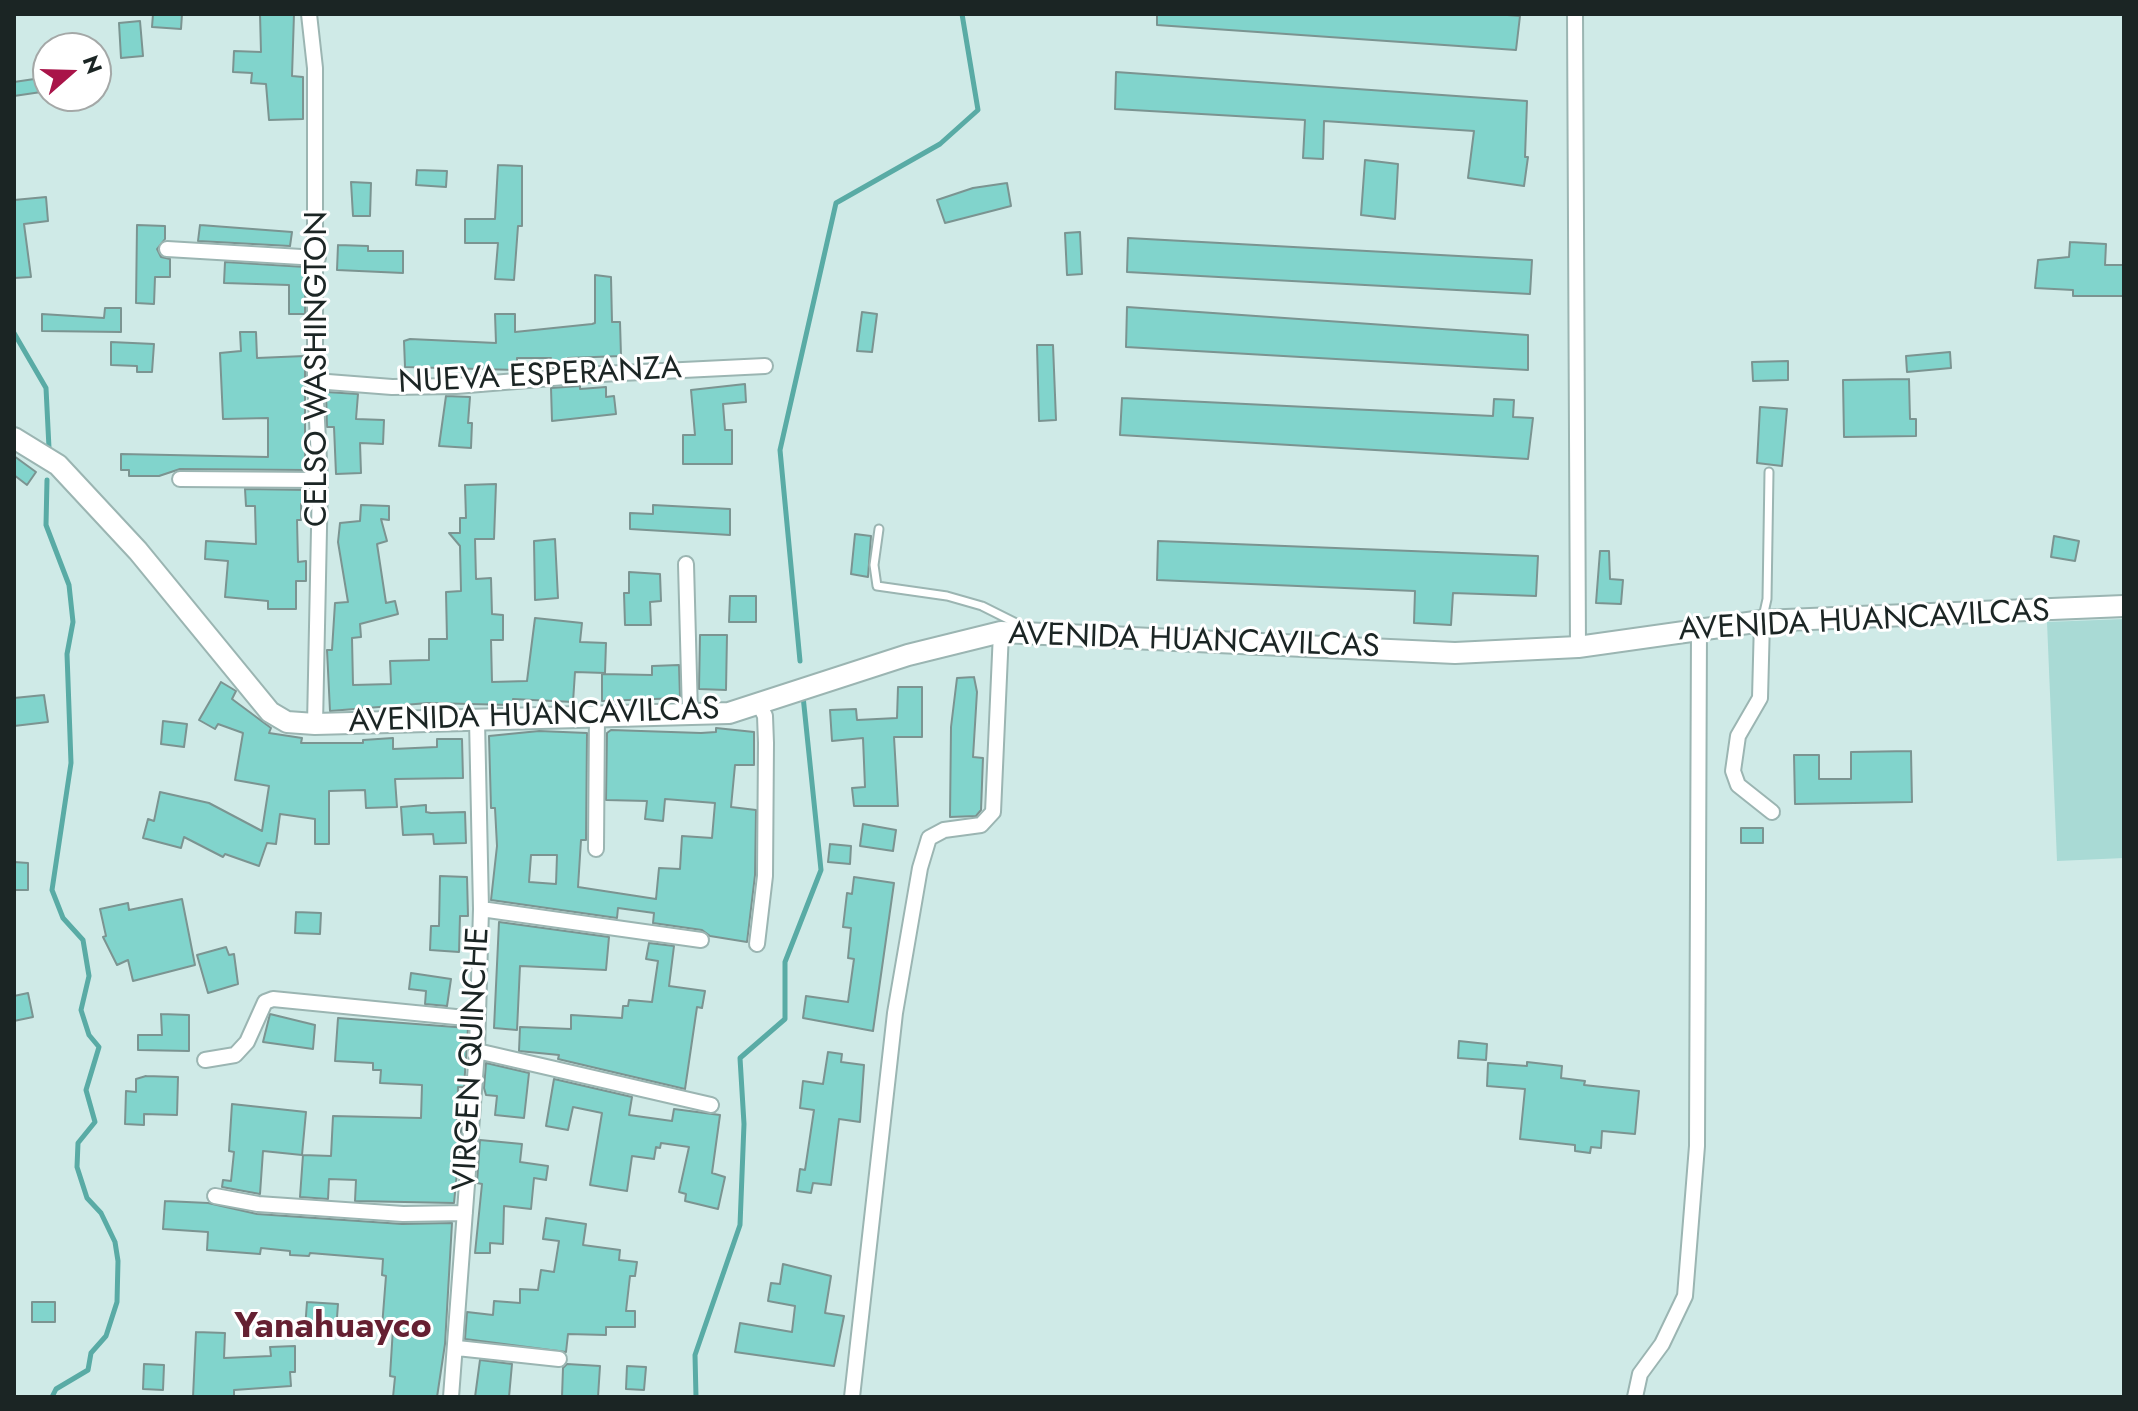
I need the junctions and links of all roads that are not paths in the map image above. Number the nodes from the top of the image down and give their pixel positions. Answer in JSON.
{"nodes":[{"id":1,"x":309,"y":14,"type":"edge"},
{"id":2,"x":1575,"y":14,"type":"edge"},
{"id":3,"x":167,"y":249,"type":"dead end"},
{"id":4,"x":318,"y":258,"type":"junction"},
{"id":5,"x":765,"y":366,"type":"dead end"},
{"id":6,"x":315,"y":381,"type":"junction"},
{"id":7,"x":14,"y":438,"type":"edge"},
{"id":8,"x":1769,"y":472,"type":"dead end"},
{"id":9,"x":180,"y":479,"type":"dead end"},
{"id":10,"x":320,"y":480,"type":"junction"},
{"id":11,"x":879,"y":529,"type":"dead end"},
{"id":12,"x":686,"y":564,"type":"dead end"},
{"id":13,"x":2124,"y":606,"type":"edge"},
{"id":14,"x":1762,"y":621,"type":"junction"},
{"id":15,"x":1699,"y":628,"type":"junction"},
{"id":16,"x":1001,"y":632,"type":"junction"},
{"id":17,"x":1036,"y":634,"type":"junction"},
{"id":18,"x":1578,"y":647,"type":"junction"},
{"id":19,"x":759,"y":704,"type":"junction"},
{"id":20,"x":597,"y":714,"type":"junction"},
{"id":21,"x":690,"y":714,"type":"junction"},
{"id":22,"x":477,"y":720,"type":"junction"},
{"id":23,"x":315,"y":724,"type":"junction"},
{"id":24,"x":1772,"y":812,"type":"dead end"},
{"id":25,"x":596,"y":849,"type":"dead end"},
{"id":26,"x":481,"y":909,"type":"junction"},
{"id":27,"x":701,"y":940,"type":"dead end"},
{"id":28,"x":757,"y":944,"type":"dead end"},
{"id":29,"x":476,"y":1019,"type":"junction"},
{"id":30,"x":477,"y":1051,"type":"junction"},
{"id":31,"x":205,"y":1060,"type":"dead end"},
{"id":32,"x":711,"y":1105,"type":"dead end"},
{"id":33,"x":215,"y":1196,"type":"dead end"},
{"id":34,"x":465,"y":1213,"type":"junction"},
{"id":35,"x":457,"y":1348,"type":"junction"},
{"id":36,"x":559,"y":1359,"type":"dead end"},
{"id":37,"x":451,"y":1397,"type":"edge"},
{"id":38,"x":852,"y":1397,"type":"edge"},
{"id":39,"x":1635,"y":1397,"type":"edge"}],
"edges":[{"from":1,"to":4,"type":"street","name":"CELSO WASHINGTON"},
{"from":2,"to":18,"type":"street"},
{"from":3,"to":4,"type":"street"},
{"from":4,"to":6,"type":"street","name":"CELSO WASHINGTON"},
{"from":5,"to":6,"type":"street","name":"NUEVA ESPERANZA"},
{"from":6,"to":10,"type":"street","name":"CELSO WASHINGTON"},
{"from":7,"to":23,"type":"street","name":"AVENIDA HUANCAVILCAS"},
{"from":8,"to":14,"type":"lane"},
{"from":9,"to":10,"type":"street"},
{"from":10,"to":23,"type":"street","name":"CELSO WASHINGTON"},
{"from":11,"to":17,"type":"lane"},
{"from":12,"to":21,"type":"street"},
{"from":13,"to":14,"type":"street","name":"AVENIDA HUANCAVILCAS"},
{"from":14,"to":15,"type":"street","name":"AVENIDA HUANCAVILCAS"},
{"from":14,"to":24,"type":"street"},
{"from":15,"to":18,"type":"street","name":"AVENIDA HUANCAVILCAS"},
{"from":15,"to":39,"type":"street"},
{"from":16,"to":17,"type":"street","name":"AVENIDA HUANCAVILCAS"},
{"from":16,"to":19,"type":"street","name":"AVENIDA HUANCAVILCAS"},
{"from":16,"to":38,"type":"street"},
{"from":17,"to":18,"type":"street","name":"AVENIDA HUANCAVILCAS"},
{"from":19,"to":21,"type":"street","name":"AVENIDA HUANCAVILCAS"},
{"from":19,"to":28,"type":"street"},
{"from":20,"to":21,"type":"street","name":"AVENIDA HUANCAVILCAS"},
{"from":20,"to":22,"type":"street","name":"AVENIDA HUANCAVILCAS"},
{"from":20,"to":25,"type":"street"},
{"from":22,"to":23,"type":"street","name":"AVENIDA HUANCAVILCAS"},
{"from":22,"to":26,"type":"street","name":"VIRGEN QUINCHE"},
{"from":26,"to":27,"type":"street"},
{"from":26,"to":29,"type":"street","name":"VIRGEN QUINCHE"},
{"from":29,"to":30,"type":"street","name":"VIRGEN QUINCHE"},
{"from":29,"to":31,"type":"street"},
{"from":30,"to":32,"type":"street"},
{"from":30,"to":34,"type":"street","name":"VIRGEN QUINCHE"},
{"from":33,"to":34,"type":"street"},
{"from":34,"to":35,"type":"street","name":"VIRGEN QUINCHE"},
{"from":35,"to":36,"type":"street"},
{"from":35,"to":37,"type":"street","name":"VIRGEN QUINCHE"}]}
